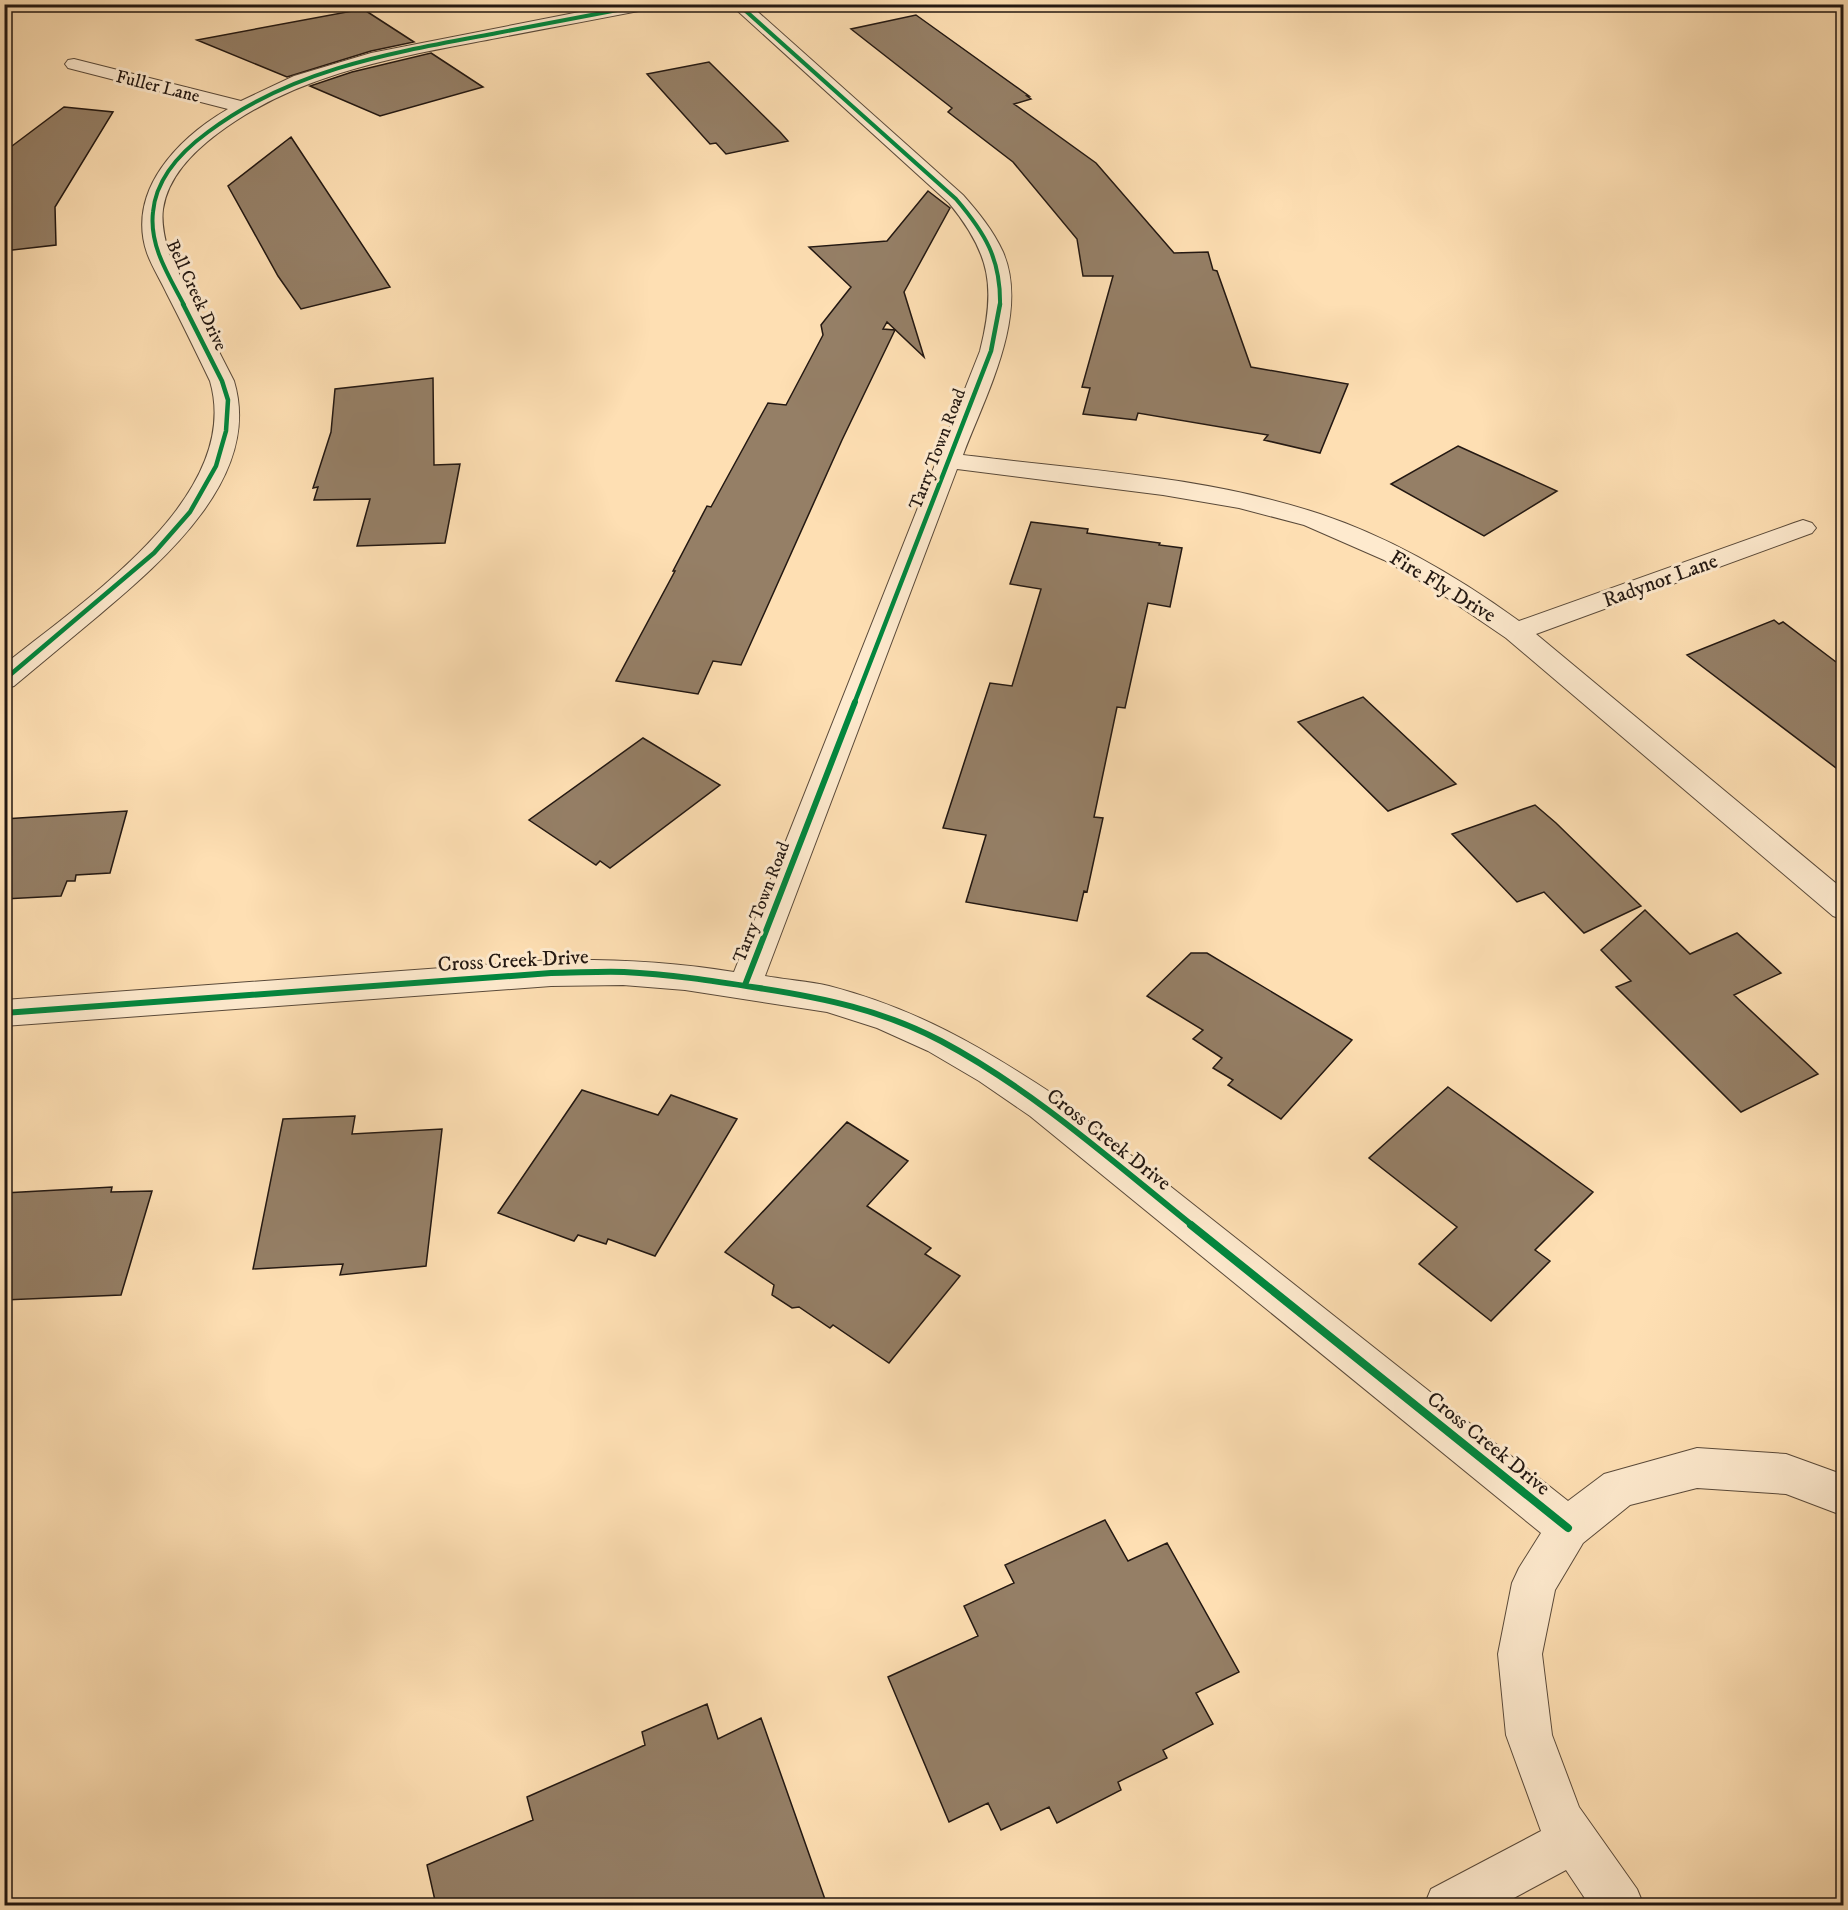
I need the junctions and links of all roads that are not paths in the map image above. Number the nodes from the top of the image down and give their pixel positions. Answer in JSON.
{"nodes":[{"id":1,"x":649,"y":4,"type":"edge"},
{"id":2,"x":738,"y":4,"type":"edge"},
{"id":3,"x":74,"y":64,"type":"dead end"},
{"id":4,"x":241,"y":107,"type":"junction"},
{"id":5,"x":949,"y":461,"type":"junction"},
{"id":6,"x":1803,"y":528,"type":"dead end"},
{"id":7,"x":1516,"y":632,"type":"junction"},
{"id":8,"x":4,"y":680,"type":"edge"},
{"id":9,"x":1844,"y":908,"type":"edge"},
{"id":10,"x":745,"y":985,"type":"junction"},
{"id":11,"x":4,"y":1013,"type":"edge"},
{"id":12,"x":1844,"y":1496,"type":"edge"},
{"id":13,"x":1568,"y":1528,"type":"junction"},
{"id":14,"x":1574,"y":1840,"type":"junction"},
{"id":15,"x":1448,"y":1905,"type":"edge"},
{"id":16,"x":1620,"y":1905,"type":"edge"}],
"edges":[{"from":1,"to":4,"type":"street","name":"Bell Creek Drive"},
{"from":2,"to":5,"type":"street","name":"Tarry Town Road"},
{"from":3,"to":4,"type":"street","name":"Fuller Lane"},
{"from":4,"to":8,"type":"street","name":"Bell Creek Drive"},
{"from":5,"to":7,"type":"street","name":"Fire Fly Drive"},
{"from":5,"to":10,"type":"street","name":"Tarry Town Road"},
{"from":6,"to":7,"type":"street","name":"Radynor Lane"},
{"from":7,"to":9,"type":"street","name":"Fire Fly Drive"},
{"from":10,"to":11,"type":"street","name":"Cross Creek Drive"},
{"from":10,"to":13,"type":"street","name":"Cross Creek Drive"},
{"from":12,"to":13,"type":"street"},
{"from":13,"to":14,"type":"street"},
{"from":14,"to":15,"type":"street"},
{"from":14,"to":16,"type":"street"}]}
